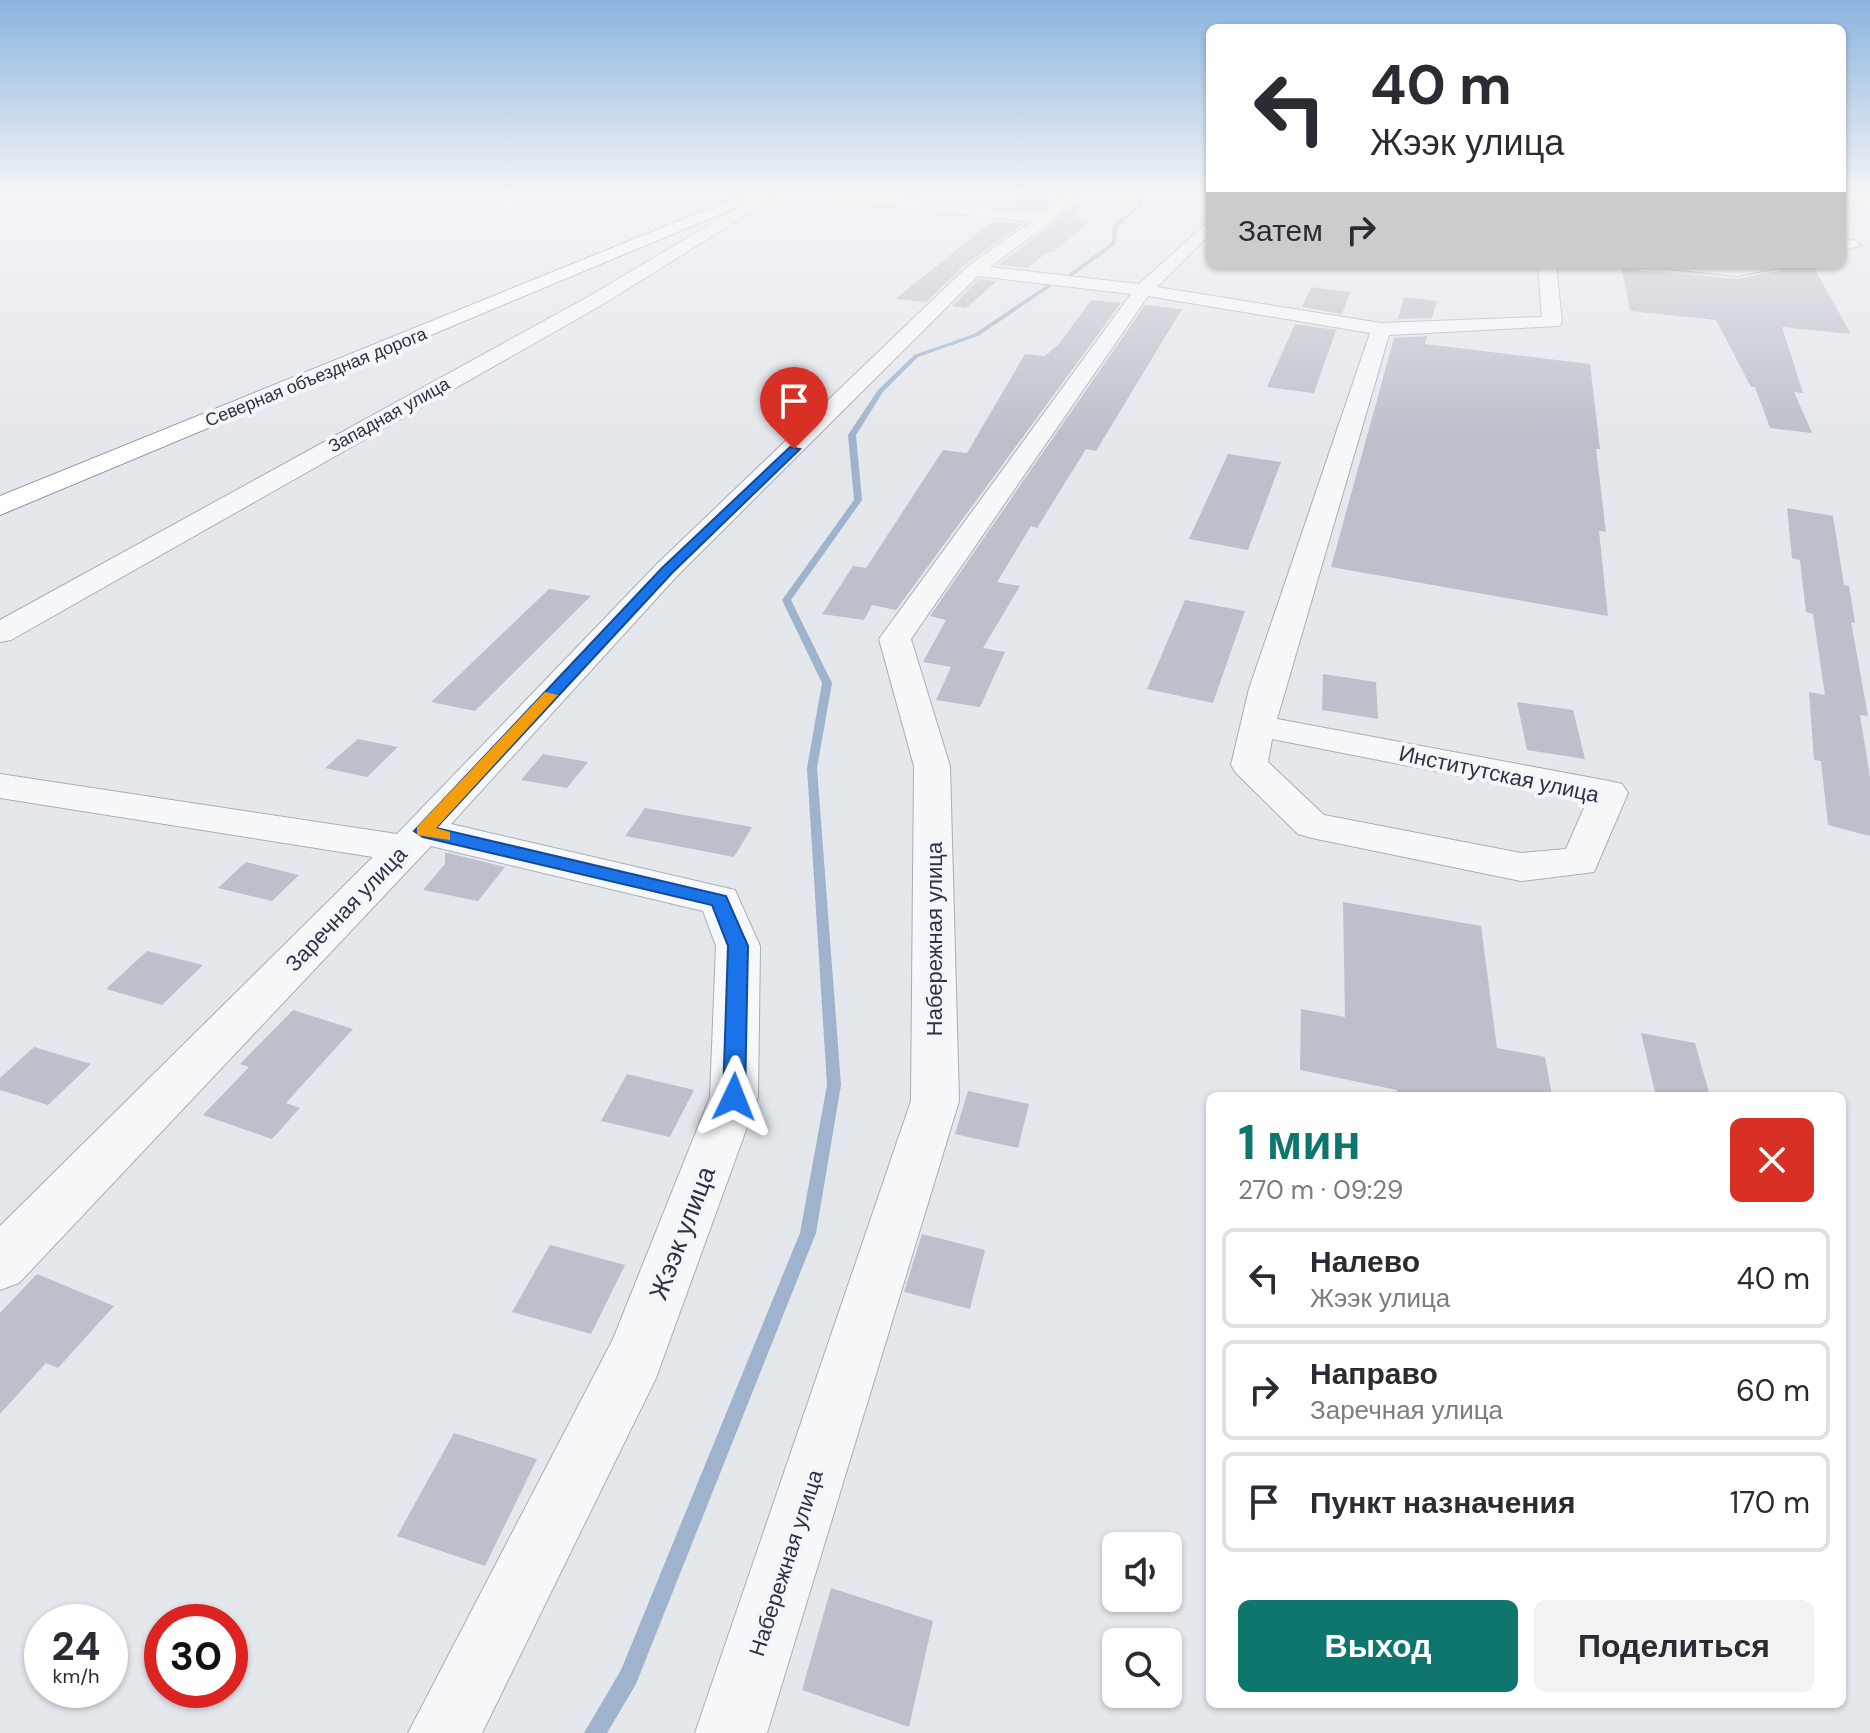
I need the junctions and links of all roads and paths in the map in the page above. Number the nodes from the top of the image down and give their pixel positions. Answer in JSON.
{"nodes":[{"id":1,"x":568,"y":273,"type":"edge"},
{"id":2,"x":641,"y":273,"type":"edge"},
{"id":3,"x":971,"y":273,"type":"edge"},
{"id":4,"x":998,"y":273,"type":"edge"},
{"id":5,"x":1161,"y":273,"type":"edge"},
{"id":6,"x":1548,"y":273,"type":"edge"},
{"id":7,"x":1143,"y":290,"type":"junction"},
{"id":8,"x":1381,"y":329,"type":"junction"},
{"id":9,"x":0,"y":506,"type":"edge"},
{"id":10,"x":0,"y":633,"type":"edge"},
{"id":11,"x":1258,"y":726,"type":"junction"},
{"id":12,"x":0,"y":786,"type":"edge"},
{"id":13,"x":414,"y":840,"type":"junction"},
{"id":14,"x":0,"y":1264,"type":"edge"},
{"id":15,"x":444,"y":1733,"type":"edge"},
{"id":16,"x":731,"y":1733,"type":"edge"}],
"edges":[{"from":1,"to":9,"type":"highway","name":"Северная объездная дорога"},
{"from":2,"to":10,"type":"street","name":"Западная улица"},
{"from":3,"to":13,"type":"street","name":"Заречная улица"},
{"from":4,"to":7,"type":"street"},
{"from":5,"to":7,"type":"street","name":"Набережная улица"},
{"from":6,"to":8,"type":"street"},
{"from":7,"to":8,"type":"street"},
{"from":7,"to":16,"type":"street","name":"Набережная улица"},
{"from":8,"to":11,"type":"street","name":"Институтская улица"},
{"from":11,"to":11,"type":"street","name":"Институтская улица"},
{"from":12,"to":13,"type":"street"},
{"from":13,"to":14,"type":"street","name":"Заречная улица"},
{"from":13,"to":15,"type":"street","name":"Жээк улица"}]}
